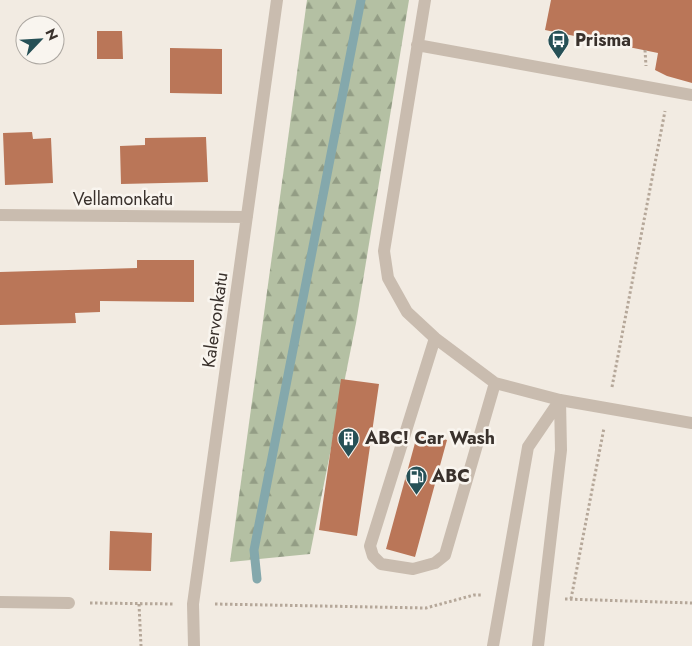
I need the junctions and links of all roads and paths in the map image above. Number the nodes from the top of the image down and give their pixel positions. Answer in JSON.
{"nodes":[{"id":1,"x":277,"y":0,"type":"edge"},
{"id":2,"x":425,"y":0,"type":"edge"},
{"id":3,"x":418,"y":45,"type":"junction"},
{"id":4,"x":669,"y":91,"type":"junction"},
{"id":5,"x":692,"y":95,"type":"edge"},
{"id":6,"x":0,"y":216,"type":"edge"},
{"id":7,"x":247,"y":217,"type":"junction"},
{"id":8,"x":435,"y":338,"type":"junction"},
{"id":9,"x":495,"y":383,"type":"junction"},
{"id":10,"x":560,"y":400,"type":"junction"},
{"id":11,"x":608,"y":408,"type":"junction"},
{"id":12,"x":692,"y":422,"type":"edge"},
{"id":13,"x":502,"y":596,"type":"junction"},
{"id":14,"x":544,"y":598,"type":"junction"},
{"id":15,"x":572,"y":599,"type":"junction"},
{"id":16,"x":0,"y":602,"type":"edge"},
{"id":17,"x":69,"y":603,"type":"joint"},
{"id":18,"x":692,"y":603,"type":"edge"},
{"id":19,"x":139,"y":604,"type":"junction"},
{"id":20,"x":192,"y":604,"type":"junction"},
{"id":21,"x":142,"y":646,"type":"edge"},
{"id":22,"x":194,"y":646,"type":"edge"},
{"id":23,"x":493,"y":646,"type":"edge"},
{"id":24,"x":538,"y":646,"type":"edge"}],
"edges":[{"from":1,"to":7,"type":"street","name":"Kalervonkatu"},
{"from":2,"to":3,"type":"street"},
{"from":3,"to":4,"type":"street"},
{"from":3,"to":8,"type":"street"},
{"from":4,"to":5,"type":"street"},
{"from":4,"to":11,"type":"path"},
{"from":6,"to":7,"type":"street","name":"Vellamonkatu"},
{"from":7,"to":20,"type":"street","name":"Kalervonkatu"},
{"from":8,"to":9,"type":"street"},
{"from":8,"to":9,"type":"street"},
{"from":9,"to":10,"type":"street"},
{"from":10,"to":11,"type":"street"},
{"from":10,"to":13,"type":"street"},
{"from":10,"to":14,"type":"street"},
{"from":11,"to":12,"type":"street"},
{"from":11,"to":15,"type":"path"},
{"from":13,"to":20,"type":"path"},
{"from":13,"to":23,"type":"street"},
{"from":14,"to":15,"type":"path"},
{"from":14,"to":24,"type":"street"},
{"from":15,"to":18,"type":"path"},
{"from":16,"to":17,"type":"street"},
{"from":17,"to":19,"type":"path"},
{"from":19,"to":20,"type":"path"},
{"from":19,"to":21,"type":"path"},
{"from":20,"to":22,"type":"street","name":"Kalervonkatu"}]}
